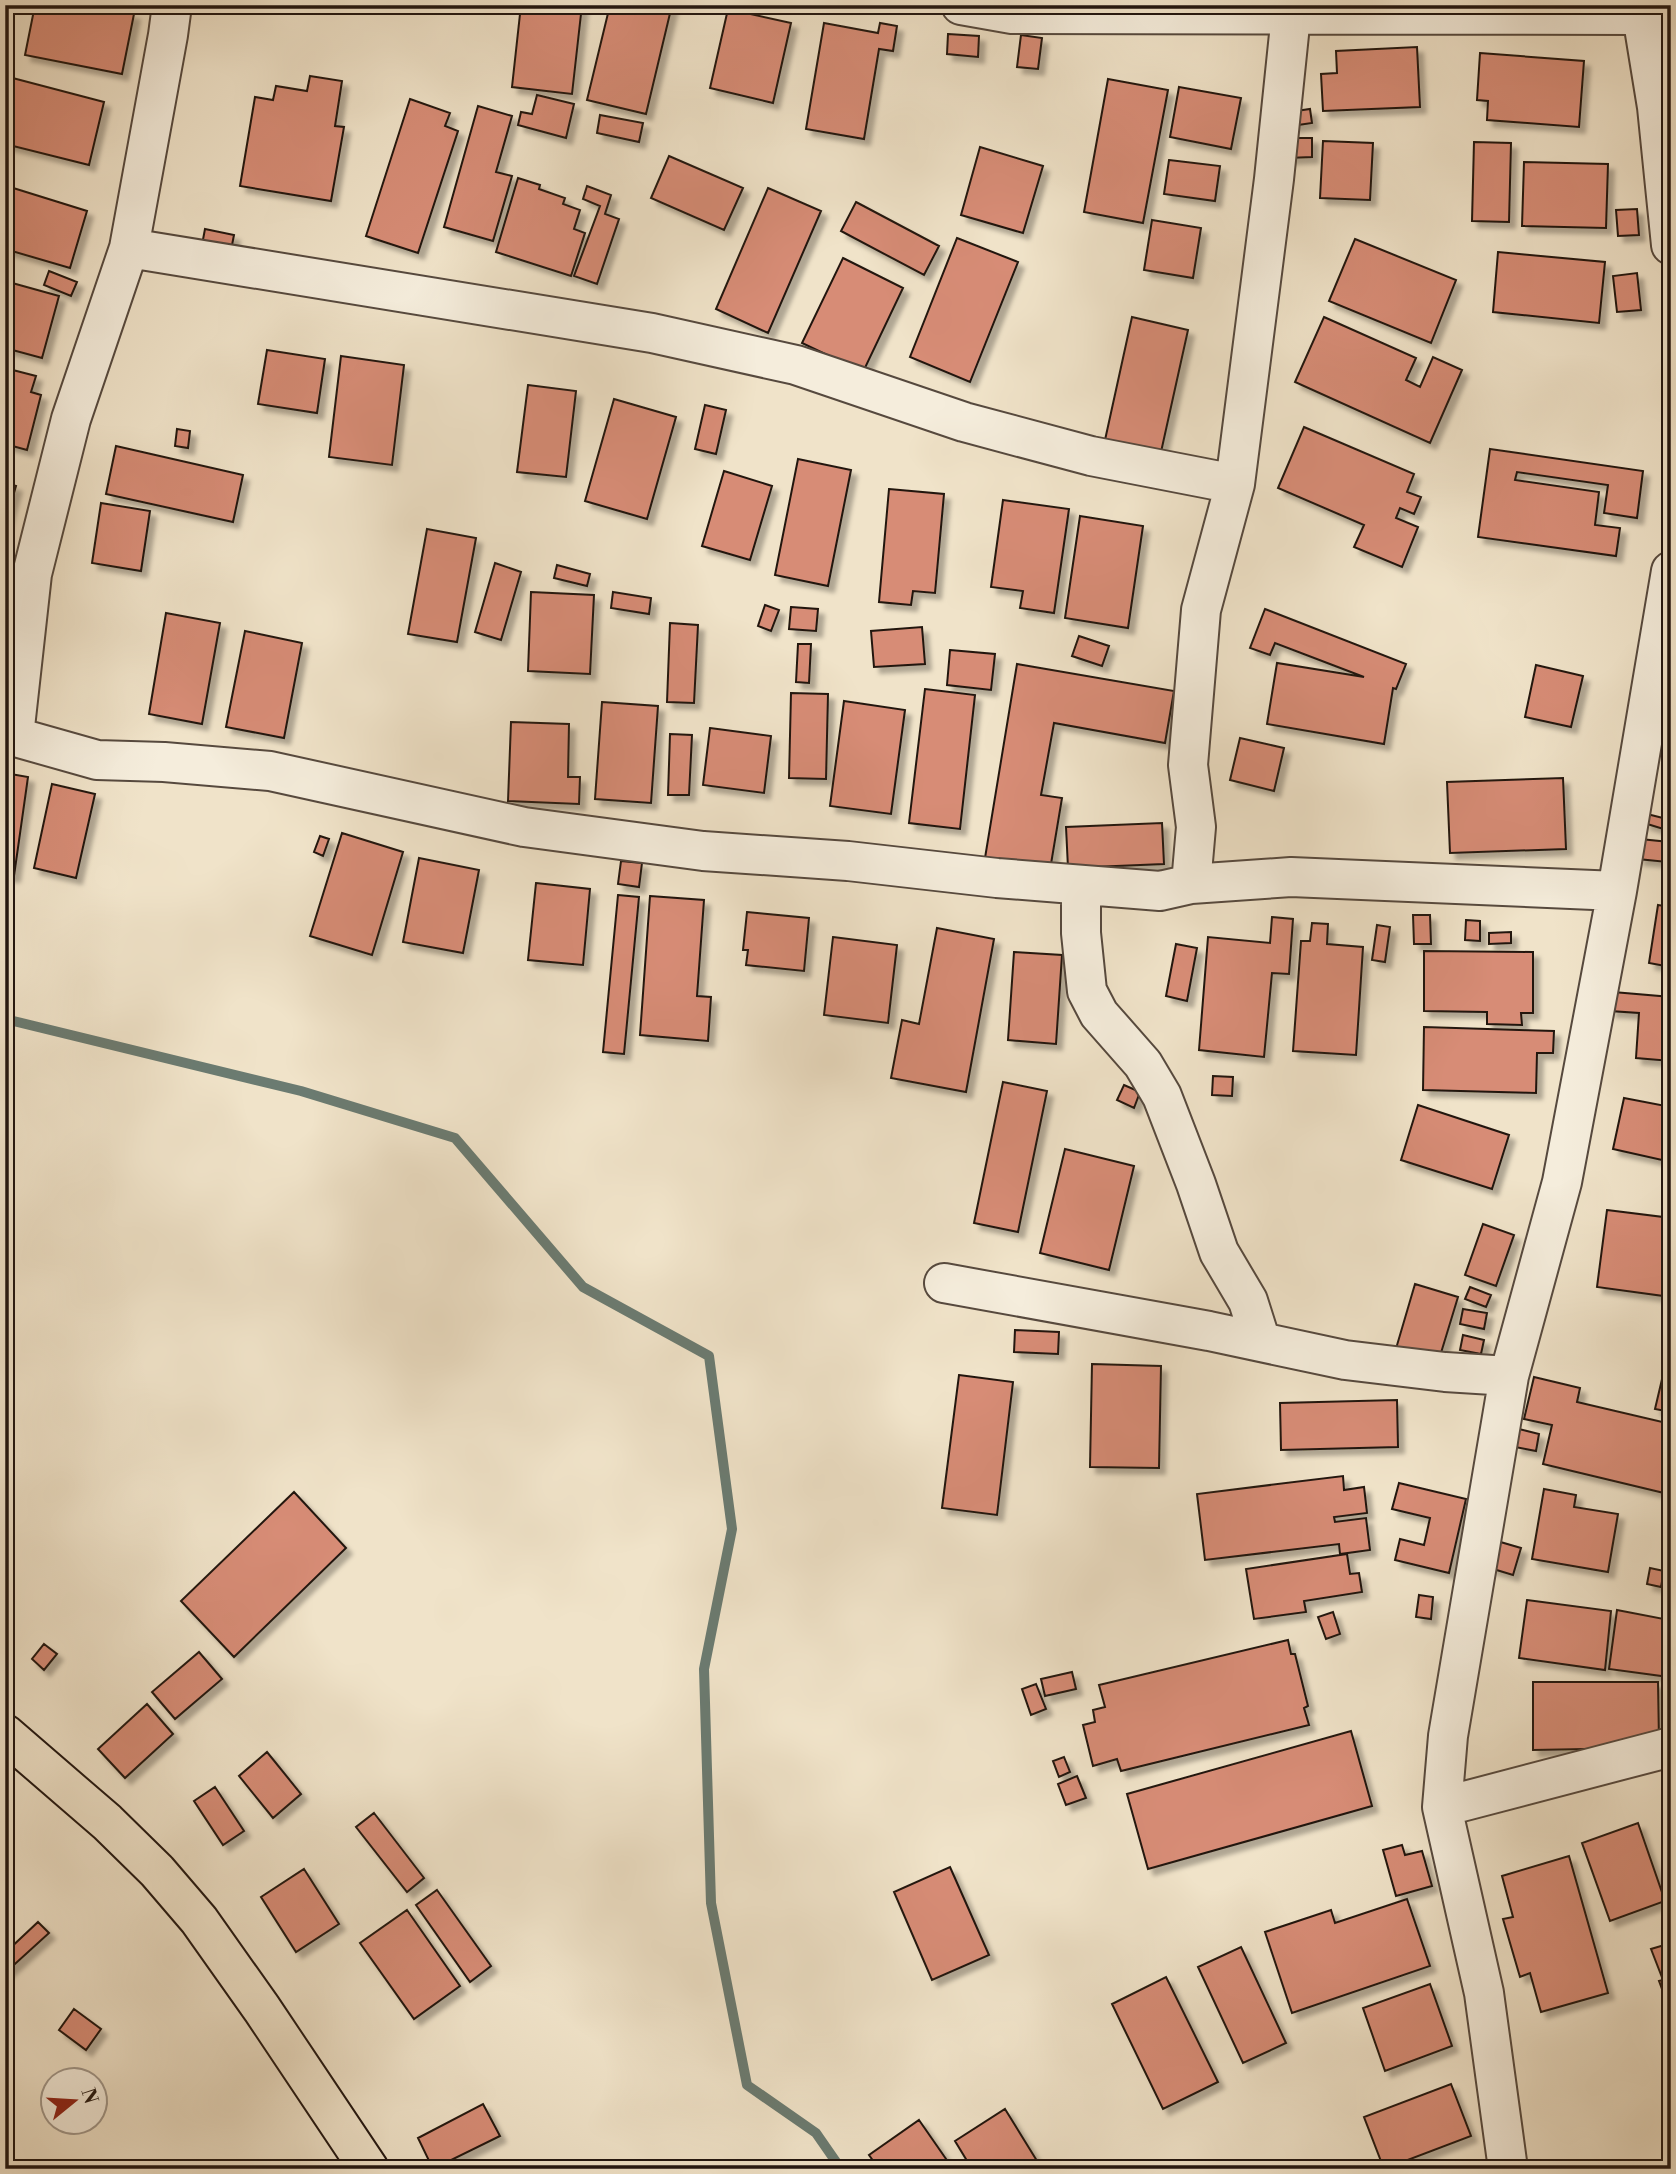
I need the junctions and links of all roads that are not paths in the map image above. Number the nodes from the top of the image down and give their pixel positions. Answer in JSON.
{"nodes":[{"id":1,"x":172,"y":5,"type":"edge"},
{"id":2,"x":961,"y":5,"type":"edge"},
{"id":3,"x":1291,"y":15,"type":"junction"},
{"id":4,"x":1656,"y":16,"type":"edge"},
{"id":5,"x":1671,"y":245,"type":"edge"},
{"id":6,"x":129,"y":248,"type":"junction"},
{"id":7,"x":1235,"y":484,"type":"junction"},
{"id":8,"x":1671,"y":571,"type":"edge"},
{"id":9,"x":10,"y":735,"type":"edge"},
{"id":10,"x":1191,"y":884,"type":"junction"},
{"id":11,"x":1080,"y":885,"type":"junction"},
{"id":12,"x":1617,"y":891,"type":"junction"},
{"id":13,"x":944,"y":1283,"type":"dead end"},
{"id":14,"x":1261,"y":1342,"type":"junction"},
{"id":15,"x":1509,"y":1376,"type":"junction"},
{"id":16,"x":5,"y":1734,"type":"edge"},
{"id":17,"x":1671,"y":1747,"type":"edge"},
{"id":18,"x":1442,"y":1807,"type":"junction"},
{"id":19,"x":1506,"y":2156,"type":"edge"},
{"id":20,"x":369,"y":2169,"type":"edge"}],
"edges":[{"from":1,"to":6,"type":"street"},
{"from":2,"to":3,"type":"street"},
{"from":3,"to":4,"type":"street"},
{"from":3,"to":7,"type":"street"},
{"from":4,"to":5,"type":"street"},
{"from":6,"to":7,"type":"street"},
{"from":6,"to":9,"type":"street"},
{"from":7,"to":10,"type":"street"},
{"from":8,"to":12,"type":"street"},
{"from":9,"to":11,"type":"street"},
{"from":10,"to":11,"type":"street"},
{"from":10,"to":12,"type":"street"},
{"from":11,"to":14,"type":"street"},
{"from":12,"to":15,"type":"street"},
{"from":13,"to":14,"type":"street"},
{"from":14,"to":15,"type":"street"},
{"from":15,"to":18,"type":"street"},
{"from":16,"to":20,"type":"main road"},
{"from":17,"to":18,"type":"street"},
{"from":18,"to":19,"type":"street"}]}
